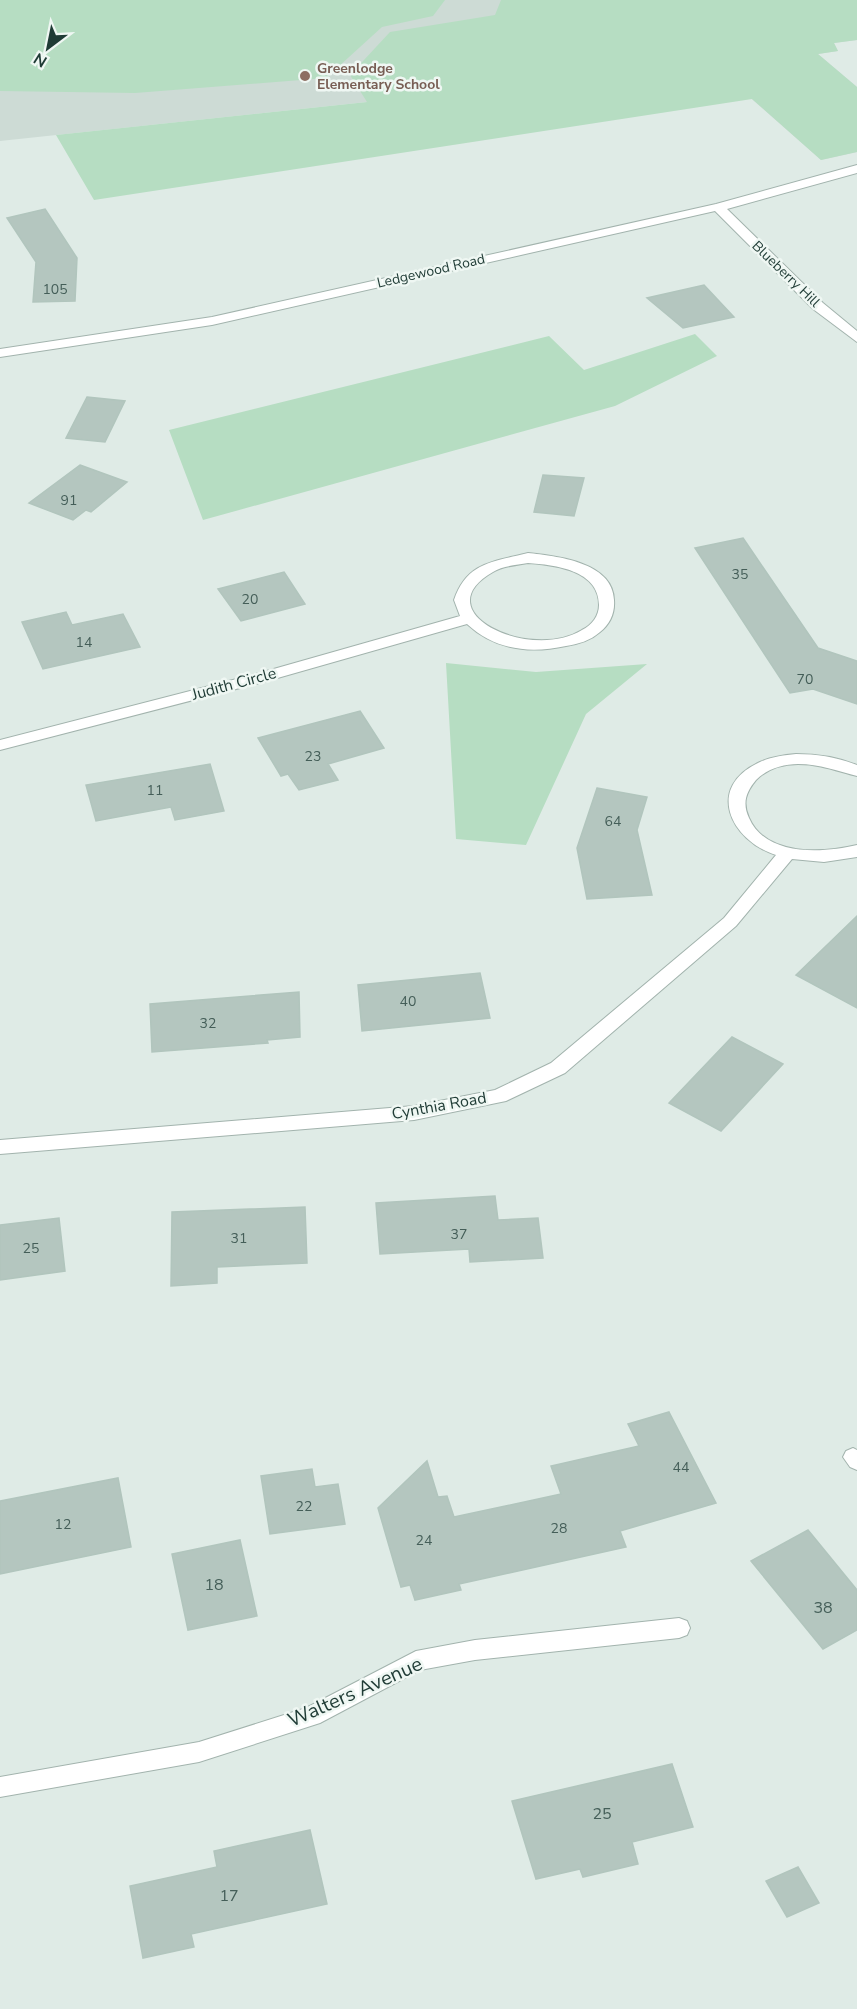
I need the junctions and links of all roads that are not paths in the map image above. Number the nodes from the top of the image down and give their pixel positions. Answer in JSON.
{"nodes":[{"id":1,"x":857,"y":169,"type":"edge"},
{"id":2,"x":718,"y":207,"type":"junction"},
{"id":3,"x":857,"y":338,"type":"edge"},
{"id":4,"x":0,"y":353,"type":"edge"},
{"id":5,"x":468,"y":619,"type":"junction"},
{"id":6,"x":0,"y":745,"type":"edge"},
{"id":7,"x":857,"y":771,"type":"edge"},
{"id":8,"x":857,"y":851,"type":"edge"},
{"id":9,"x":787,"y":854,"type":"junction"},
{"id":10,"x":0,"y":1147,"type":"edge"},
{"id":11,"x":679,"y":1628,"type":"dead end"},
{"id":12,"x":0,"y":1787,"type":"edge"}],
"edges":[{"from":1,"to":2,"type":"street","name":"Ledgewood Road"},
{"from":2,"to":3,"type":"street","name":"Blueberry Hill"},
{"from":2,"to":4,"type":"street","name":"Ledgewood Road"},
{"from":5,"to":5,"type":"street"},
{"from":5,"to":6,"type":"street","name":"Judith Circle"},
{"from":7,"to":9,"type":"street"},
{"from":8,"to":9,"type":"street"},
{"from":9,"to":10,"type":"street","name":"Cynthia Road"},
{"from":11,"to":12,"type":"street","name":"Walters Avenue"}]}
